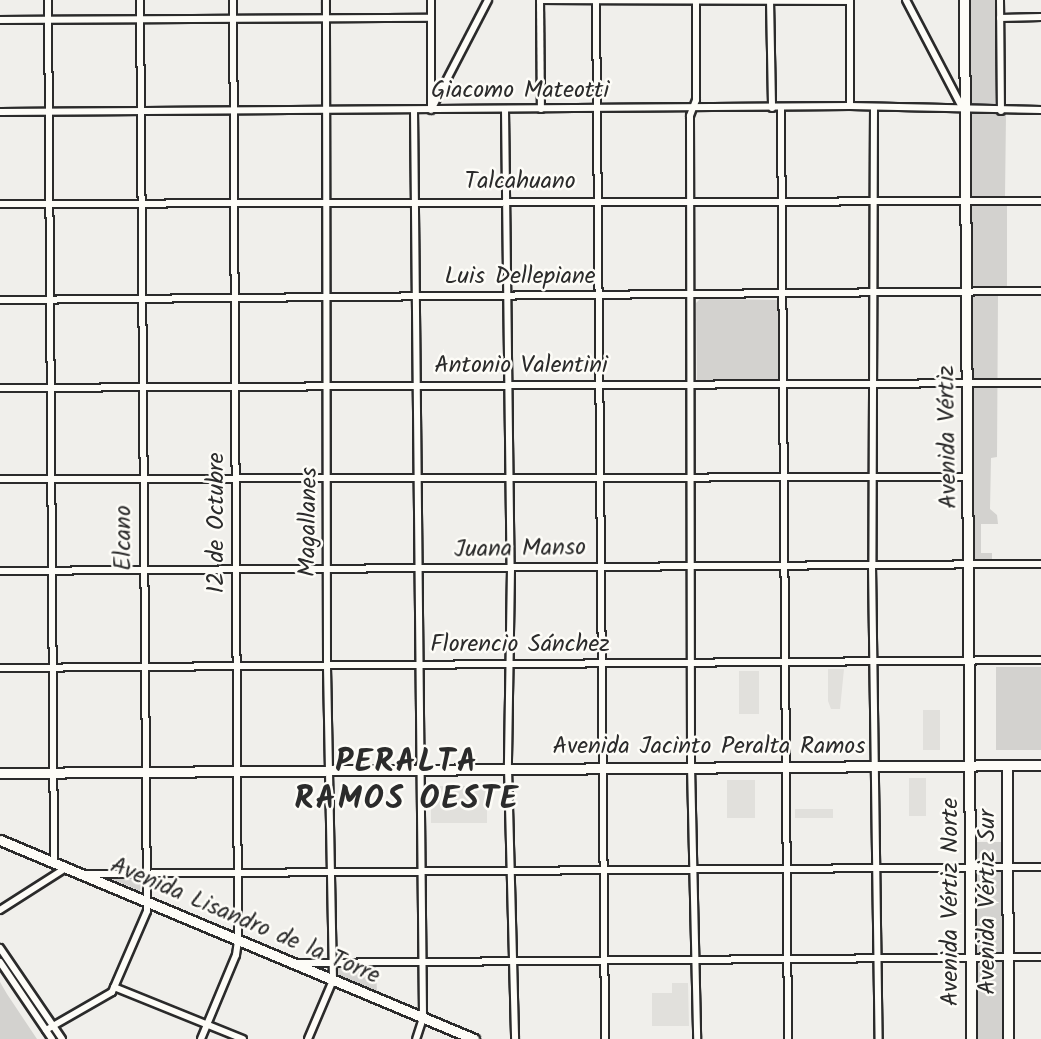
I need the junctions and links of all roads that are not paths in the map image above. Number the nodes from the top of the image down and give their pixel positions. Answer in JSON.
{"nodes":[{"id":1,"x":48,"y":0,"type":"edge"},
{"id":2,"x":139,"y":0,"type":"edge"},
{"id":3,"x":233,"y":0,"type":"edge"},
{"id":4,"x":326,"y":0,"type":"edge"},
{"id":5,"x":431,"y":0,"type":"edge"},
{"id":6,"x":488,"y":0,"type":"edge"},
{"id":7,"x":540,"y":0,"type":"edge"},
{"id":8,"x":596,"y":0,"type":"edge"},
{"id":9,"x":616,"y":0,"type":"edge"},
{"id":10,"x":696,"y":0,"type":"edge"},
{"id":11,"x":770,"y":0,"type":"edge"},
{"id":12,"x":906,"y":0,"type":"edge"},
{"id":13,"x":964,"y":0,"type":"edge"},
{"id":14,"x":1000,"y":0,"type":"edge"},
{"id":15,"x":850,"y":1,"type":"edge"},
{"id":16,"x":1041,"y":17,"type":"edge"},
{"id":17,"x":431,"y":18,"type":"junction"},
{"id":18,"x":1000,"y":18,"type":"junction"},
{"id":19,"x":233,"y":19,"type":"junction"},
{"id":20,"x":326,"y":19,"type":"junction"},
{"id":21,"x":0,"y":20,"type":"edge"},
{"id":22,"x":48,"y":20,"type":"junction"},
{"id":23,"x":140,"y":20,"type":"junction"},
{"id":24,"x":850,"y":106,"type":"junction"},
{"id":25,"x":772,"y":107,"type":"junction"},
{"id":26,"x":874,"y":107,"type":"junction"},
{"id":27,"x":781,"y":108,"type":"junction"},
{"id":28,"x":327,"y":109,"type":"junction"},
{"id":29,"x":541,"y":109,"type":"junction"},
{"id":30,"x":596,"y":109,"type":"junction"},
{"id":31,"x":693,"y":109,"type":"junction"},
{"id":32,"x":963,"y":109,"type":"junction"},
{"id":33,"x":233,"y":110,"type":"junction"},
{"id":34,"x":414,"y":110,"type":"junction"},
{"id":35,"x":431,"y":110,"type":"junction"},
{"id":36,"x":505,"y":110,"type":"junction"},
{"id":37,"x":1041,"y":110,"type":"edge"},
{"id":38,"x":49,"y":111,"type":"junction"},
{"id":39,"x":140,"y":111,"type":"junction"},
{"id":40,"x":1001,"y":111,"type":"junction"},
{"id":41,"x":0,"y":112,"type":"edge"},
{"id":42,"x":692,"y":200,"type":"junction"},
{"id":43,"x":782,"y":200,"type":"junction"},
{"id":44,"x":874,"y":200,"type":"junction"},
{"id":45,"x":506,"y":201,"type":"junction"},
{"id":46,"x":597,"y":201,"type":"junction"},
{"id":47,"x":965,"y":201,"type":"junction"},
{"id":48,"x":1041,"y":201,"type":"edge"},
{"id":49,"x":234,"y":202,"type":"junction"},
{"id":50,"x":328,"y":202,"type":"junction"},
{"id":51,"x":415,"y":202,"type":"junction"},
{"id":52,"x":141,"y":203,"type":"junction"},
{"id":53,"x":0,"y":204,"type":"edge"},
{"id":54,"x":50,"y":204,"type":"junction"},
{"id":55,"x":1041,"y":291,"type":"edge"},
{"id":56,"x":872,"y":293,"type":"junction"},
{"id":57,"x":966,"y":293,"type":"junction"},
{"id":58,"x":783,"y":294,"type":"junction"},
{"id":59,"x":597,"y":295,"type":"junction"},
{"id":60,"x":692,"y":295,"type":"junction"},
{"id":61,"x":506,"y":296,"type":"junction"},
{"id":62,"x":328,"y":297,"type":"junction"},
{"id":63,"x":416,"y":297,"type":"junction"},
{"id":64,"x":235,"y":298,"type":"junction"},
{"id":65,"x":51,"y":299,"type":"junction"},
{"id":66,"x":142,"y":299,"type":"junction"},
{"id":67,"x":0,"y":300,"type":"edge"},
{"id":68,"x":1041,"y":383,"type":"edge"},
{"id":69,"x":872,"y":384,"type":"junction"},
{"id":70,"x":966,"y":384,"type":"junction"},
{"id":71,"x":416,"y":385,"type":"junction"},
{"id":72,"x":506,"y":385,"type":"junction"},
{"id":73,"x":784,"y":385,"type":"junction"},
{"id":74,"x":235,"y":386,"type":"junction"},
{"id":75,"x":329,"y":386,"type":"junction"},
{"id":76,"x":600,"y":386,"type":"junction"},
{"id":77,"x":692,"y":386,"type":"junction"},
{"id":78,"x":51,"y":387,"type":"junction"},
{"id":79,"x":142,"y":387,"type":"junction"},
{"id":80,"x":0,"y":388,"type":"edge"},
{"id":81,"x":601,"y":475,"type":"junction"},
{"id":82,"x":782,"y":477,"type":"junction"},
{"id":83,"x":873,"y":477,"type":"junction"},
{"id":84,"x":967,"y":477,"type":"junction"},
{"id":85,"x":416,"y":478,"type":"junction"},
{"id":86,"x":506,"y":478,"type":"junction"},
{"id":87,"x":691,"y":478,"type":"junction"},
{"id":88,"x":52,"y":479,"type":"junction"},
{"id":89,"x":143,"y":479,"type":"junction"},
{"id":90,"x":236,"y":479,"type":"junction"},
{"id":91,"x":330,"y":479,"type":"junction"},
{"id":92,"x":0,"y":480,"type":"edge"},
{"id":93,"x":1041,"y":564,"type":"edge"},
{"id":94,"x":872,"y":565,"type":"junction"},
{"id":95,"x":968,"y":565,"type":"junction"},
{"id":96,"x":783,"y":566,"type":"junction"},
{"id":97,"x":601,"y":567,"type":"junction"},
{"id":98,"x":692,"y":567,"type":"junction"},
{"id":99,"x":328,"y":568,"type":"junction"},
{"id":100,"x":417,"y":569,"type":"junction"},
{"id":101,"x":511,"y":569,"type":"junction"},
{"id":102,"x":144,"y":570,"type":"junction"},
{"id":103,"x":236,"y":570,"type":"junction"},
{"id":104,"x":52,"y":571,"type":"junction"},
{"id":105,"x":0,"y":572,"type":"edge"},
{"id":106,"x":1041,"y":660,"type":"edge"},
{"id":107,"x":785,"y":661,"type":"junction"},
{"id":108,"x":877,"y":661,"type":"junction"},
{"id":109,"x":970,"y":661,"type":"junction"},
{"id":110,"x":603,"y":663,"type":"junction"},
{"id":111,"x":692,"y":663,"type":"junction"},
{"id":112,"x":510,"y":664,"type":"junction"},
{"id":113,"x":327,"y":665,"type":"junction"},
{"id":114,"x":418,"y":665,"type":"junction"},
{"id":115,"x":237,"y":666,"type":"junction"},
{"id":116,"x":0,"y":667,"type":"edge"},
{"id":117,"x":53,"y":667,"type":"junction"},
{"id":118,"x":144,"y":667,"type":"junction"},
{"id":119,"x":877,"y":765,"type":"junction"},
{"id":120,"x":970,"y":765,"type":"junction"},
{"id":121,"x":1007,"y":765,"type":"junction"},
{"id":122,"x":1041,"y":765,"type":"edge"},
{"id":123,"x":691,"y":766,"type":"junction"},
{"id":124,"x":786,"y":766,"type":"junction"},
{"id":125,"x":600,"y":767,"type":"junction"},
{"id":126,"x":508,"y":768,"type":"junction"},
{"id":127,"x":420,"y":769,"type":"junction"},
{"id":128,"x":328,"y":770,"type":"junction"},
{"id":129,"x":145,"y":771,"type":"junction"},
{"id":130,"x":238,"y":771,"type":"junction"},
{"id":131,"x":54,"y":772,"type":"junction"},
{"id":132,"x":0,"y":773,"type":"edge"},
{"id":133,"x":0,"y":840,"type":"edge"},
{"id":134,"x":54,"y":863,"type":"junction"},
{"id":135,"x":970,"y":866,"type":"junction"},
{"id":136,"x":1007,"y":867,"type":"junction"},
{"id":137,"x":1041,"y":867,"type":"edge"},
{"id":138,"x":66,"y":868,"type":"junction"},
{"id":139,"x":786,"y":868,"type":"junction"},
{"id":140,"x":879,"y":868,"type":"junction"},
{"id":141,"x":603,"y":869,"type":"junction"},
{"id":142,"x":694,"y":869,"type":"junction"},
{"id":143,"x":420,"y":870,"type":"junction"},
{"id":144,"x":510,"y":870,"type":"junction"},
{"id":145,"x":238,"y":871,"type":"junction"},
{"id":146,"x":331,"y":871,"type":"junction"},
{"id":147,"x":146,"y":872,"type":"junction"},
{"id":148,"x":84,"y":874,"type":"junction"},
{"id":149,"x":147,"y":902,"type":"junction"},
{"id":150,"x":0,"y":910,"type":"edge"},
{"id":151,"x":238,"y":940,"type":"junction"},
{"id":152,"x":0,"y":948,"type":"edge"},
{"id":153,"x":1041,"y":957,"type":"edge"},
{"id":154,"x":880,"y":958,"type":"junction"},
{"id":155,"x":971,"y":958,"type":"junction"},
{"id":156,"x":1007,"y":958,"type":"junction"},
{"id":157,"x":695,"y":959,"type":"junction"},
{"id":158,"x":787,"y":959,"type":"junction"},
{"id":159,"x":512,"y":960,"type":"junction"},
{"id":160,"x":603,"y":960,"type":"junction"},
{"id":161,"x":421,"y":961,"type":"junction"},
{"id":162,"x":0,"y":962,"type":"edge"},
{"id":163,"x":331,"y":962,"type":"junction"},
{"id":164,"x":292,"y":963,"type":"junction"},
{"id":165,"x":333,"y":980,"type":"junction"},
{"id":166,"x":114,"y":987,"type":"junction"},
{"id":167,"x":423,"y":1018,"type":"junction"},
{"id":168,"x":207,"y":1024,"type":"junction"},
{"id":169,"x":53,"y":1026,"type":"junction"},
{"id":170,"x":46,"y":1030,"type":"junction"},
{"id":171,"x":52,"y":1039,"type":"edge"},
{"id":172,"x":62,"y":1039,"type":"edge"},
{"id":173,"x":201,"y":1039,"type":"edge"},
{"id":174,"x":243,"y":1039,"type":"edge"},
{"id":175,"x":308,"y":1039,"type":"edge"},
{"id":176,"x":416,"y":1039,"type":"edge"},
{"id":177,"x":474,"y":1039,"type":"edge"},
{"id":178,"x":515,"y":1039,"type":"edge"},
{"id":179,"x":606,"y":1039,"type":"edge"},
{"id":180,"x":697,"y":1039,"type":"edge"},
{"id":181,"x":788,"y":1039,"type":"edge"},
{"id":182,"x":879,"y":1039,"type":"edge"},
{"id":183,"x":971,"y":1039,"type":"edge"},
{"id":184,"x":1007,"y":1039,"type":"edge"}],
"edges":[{"from":1,"to":22,"type":"street"},
{"from":2,"to":23,"type":"street","name":"Elcano"},
{"from":3,"to":19,"type":"street","name":"12 de Octubre"},
{"from":4,"to":20,"type":"street","name":"Magallanes"},
{"from":5,"to":17,"type":"street"},
{"from":6,"to":35,"type":"street"},
{"from":7,"to":8,"type":"street"},
{"from":7,"to":29,"type":"street"},
{"from":8,"to":9,"type":"street"},
{"from":8,"to":30,"type":"street"},
{"from":9,"to":10,"type":"street"},
{"from":10,"to":11,"type":"street"},
{"from":10,"to":31,"type":"street"},
{"from":11,"to":15,"type":"street"},
{"from":11,"to":25,"type":"street"},
{"from":12,"to":32,"type":"street"},
{"from":13,"to":32,"type":"street"},
{"from":14,"to":18,"type":"street"},
{"from":15,"to":24,"type":"street"},
{"from":16,"to":18,"type":"street"},
{"from":17,"to":20,"type":"street"},
{"from":17,"to":35,"type":"street"},
{"from":18,"to":40,"type":"street"},
{"from":19,"to":20,"type":"street"},
{"from":19,"to":23,"type":"street"},
{"from":19,"to":33,"type":"street","name":"12 de Octubre"},
{"from":20,"to":28,"type":"street","name":"Magallanes"},
{"from":21,"to":22,"type":"street"},
{"from":22,"to":23,"type":"street"},
{"from":22,"to":38,"type":"street"},
{"from":23,"to":39,"type":"street","name":"Elcano"},
{"from":24,"to":26,"type":"street","name":"Giacomo Mateotti"},
{"from":24,"to":27,"type":"street","name":"Giacomo Mateotti"},
{"from":25,"to":27,"type":"street","name":"Giacomo Mateotti"},
{"from":25,"to":31,"type":"street","name":"Giacomo Mateotti"},
{"from":26,"to":32,"type":"street","name":"Giacomo Mateotti"},
{"from":26,"to":44,"type":"street"},
{"from":27,"to":43,"type":"street"},
{"from":28,"to":33,"type":"street","name":"Giacomo Mateotti"},
{"from":28,"to":34,"type":"street","name":"Giacomo Mateotti"},
{"from":28,"to":50,"type":"street","name":"Magallanes"},
{"from":29,"to":30,"type":"street","name":"Giacomo Mateotti"},
{"from":29,"to":36,"type":"street","name":"Giacomo Mateotti"},
{"from":30,"to":31,"type":"street","name":"Giacomo Mateotti"},
{"from":30,"to":46,"type":"street"},
{"from":31,"to":42,"type":"street"},
{"from":32,"to":40,"type":"street","name":"Giacomo Mateotti"},
{"from":32,"to":47,"type":"street","name":"Avenida Vértiz"},
{"from":33,"to":39,"type":"street","name":"Giacomo Mateotti"},
{"from":33,"to":49,"type":"street","name":"12 de Octubre"},
{"from":34,"to":35,"type":"street","name":"Giacomo Mateotti"},
{"from":34,"to":51,"type":"street"},
{"from":35,"to":36,"type":"street","name":"Giacomo Mateotti"},
{"from":36,"to":45,"type":"street"},
{"from":37,"to":40,"type":"street","name":"Giacomo Mateotti"},
{"from":38,"to":39,"type":"street","name":"Giacomo Mateotti"},
{"from":38,"to":41,"type":"street","name":"Giacomo Mateotti"},
{"from":38,"to":54,"type":"street"},
{"from":39,"to":52,"type":"street","name":"Elcano"},
{"from":42,"to":43,"type":"street","name":"Talcahuano"},
{"from":42,"to":46,"type":"street","name":"Talcahuano"},
{"from":42,"to":60,"type":"street"},
{"from":43,"to":44,"type":"street","name":"Talcahuano"},
{"from":43,"to":58,"type":"street"},
{"from":44,"to":47,"type":"street","name":"Talcahuano"},
{"from":44,"to":56,"type":"street"},
{"from":45,"to":46,"type":"street","name":"Talcahuano"},
{"from":45,"to":51,"type":"street","name":"Talcahuano"},
{"from":45,"to":61,"type":"street"},
{"from":46,"to":59,"type":"street"},
{"from":47,"to":48,"type":"street","name":"Talcahuano"},
{"from":47,"to":57,"type":"street","name":"Avenida Vértiz"},
{"from":49,"to":50,"type":"street","name":"Talcahuano"},
{"from":49,"to":52,"type":"street","name":"Talcahuano"},
{"from":49,"to":64,"type":"street","name":"12 de Octubre"},
{"from":50,"to":51,"type":"street","name":"Talcahuano"},
{"from":50,"to":62,"type":"street","name":"Magallanes"},
{"from":51,"to":63,"type":"street"},
{"from":52,"to":54,"type":"street","name":"Talcahuano"},
{"from":52,"to":66,"type":"street","name":"Elcano"},
{"from":53,"to":54,"type":"street","name":"Talcahuano"},
{"from":54,"to":65,"type":"street"},
{"from":55,"to":57,"type":"street","name":"Luis Dellepiane"},
{"from":56,"to":57,"type":"street","name":"Luis Dellepiane"},
{"from":56,"to":58,"type":"street","name":"Luis Dellepiane"},
{"from":56,"to":69,"type":"street"},
{"from":57,"to":70,"type":"street","name":"Avenida Vértiz"},
{"from":58,"to":60,"type":"street","name":"Luis Dellepiane"},
{"from":58,"to":73,"type":"street"},
{"from":59,"to":60,"type":"street","name":"Luis Dellepiane"},
{"from":59,"to":61,"type":"street","name":"Luis Dellepiane"},
{"from":59,"to":76,"type":"street"},
{"from":60,"to":77,"type":"street"},
{"from":61,"to":63,"type":"street","name":"Luis Dellepiane"},
{"from":61,"to":72,"type":"street"},
{"from":62,"to":63,"type":"street","name":"Luis Dellepiane"},
{"from":62,"to":64,"type":"street","name":"Luis Dellepiane"},
{"from":62,"to":75,"type":"street","name":"Magallanes"},
{"from":63,"to":71,"type":"street"},
{"from":64,"to":66,"type":"street","name":"Luis Dellepiane"},
{"from":64,"to":74,"type":"street","name":"12 de Octubre"},
{"from":65,"to":66,"type":"street","name":"Luis Dellepiane"},
{"from":65,"to":67,"type":"street","name":"Luis Dellepiane"},
{"from":65,"to":78,"type":"street"},
{"from":66,"to":79,"type":"street","name":"Elcano"},
{"from":68,"to":70,"type":"street","name":"Antonio Valentini"},
{"from":69,"to":70,"type":"street","name":"Antonio Valentini"},
{"from":69,"to":73,"type":"street","name":"Antonio Valentini"},
{"from":69,"to":83,"type":"street"},
{"from":70,"to":84,"type":"street","name":"Avenida Vértiz"},
{"from":71,"to":72,"type":"street","name":"Antonio Valentini"},
{"from":71,"to":75,"type":"street","name":"Antonio Valentini"},
{"from":71,"to":85,"type":"street"},
{"from":72,"to":76,"type":"street","name":"Antonio Valentini"},
{"from":72,"to":86,"type":"street"},
{"from":73,"to":77,"type":"street","name":"Antonio Valentini"},
{"from":73,"to":82,"type":"street"},
{"from":74,"to":75,"type":"street","name":"Antonio Valentini"},
{"from":74,"to":79,"type":"street","name":"Antonio Valentini"},
{"from":74,"to":90,"type":"street","name":"12 de Octubre"},
{"from":75,"to":91,"type":"street","name":"Magallanes"},
{"from":76,"to":77,"type":"street","name":"Antonio Valentini"},
{"from":76,"to":81,"type":"street"},
{"from":77,"to":87,"type":"street"},
{"from":78,"to":79,"type":"street","name":"Antonio Valentini"},
{"from":78,"to":80,"type":"street","name":"Antonio Valentini"},
{"from":78,"to":88,"type":"street"},
{"from":79,"to":89,"type":"street","name":"Elcano"},
{"from":81,"to":86,"type":"street"},
{"from":81,"to":87,"type":"street"},
{"from":81,"to":97,"type":"street"},
{"from":82,"to":83,"type":"street"},
{"from":82,"to":87,"type":"street"},
{"from":82,"to":96,"type":"street"},
{"from":83,"to":84,"type":"street"},
{"from":83,"to":94,"type":"street"},
{"from":84,"to":95,"type":"street","name":"Avenida Vértiz"},
{"from":85,"to":86,"type":"street"},
{"from":85,"to":91,"type":"street"},
{"from":85,"to":100,"type":"street"},
{"from":86,"to":101,"type":"street"},
{"from":87,"to":98,"type":"street"},
{"from":88,"to":89,"type":"street"},
{"from":88,"to":92,"type":"street"},
{"from":88,"to":104,"type":"street"},
{"from":89,"to":90,"type":"street"},
{"from":89,"to":102,"type":"street","name":"Elcano"},
{"from":90,"to":91,"type":"street"},
{"from":90,"to":103,"type":"street","name":"12 de Octubre"},
{"from":91,"to":99,"type":"street","name":"Magallanes"},
{"from":93,"to":95,"type":"street","name":"Juana Manso"},
{"from":94,"to":95,"type":"street","name":"Juana Manso"},
{"from":94,"to":96,"type":"street","name":"Juana Manso"},
{"from":94,"to":108,"type":"street"},
{"from":95,"to":109,"type":"street","name":"Avenida Vértiz"},
{"from":96,"to":98,"type":"street","name":"Juana Manso"},
{"from":96,"to":107,"type":"street"},
{"from":97,"to":98,"type":"street","name":"Juana Manso"},
{"from":97,"to":101,"type":"street","name":"Juana Manso"},
{"from":97,"to":110,"type":"street"},
{"from":98,"to":111,"type":"street"},
{"from":99,"to":100,"type":"street","name":"Juana Manso"},
{"from":99,"to":103,"type":"street","name":"Juana Manso"},
{"from":99,"to":113,"type":"street","name":"Magallanes"},
{"from":100,"to":101,"type":"street","name":"Juana Manso"},
{"from":100,"to":114,"type":"street"},
{"from":101,"to":112,"type":"street"},
{"from":102,"to":103,"type":"street","name":"Juana Manso"},
{"from":102,"to":104,"type":"street","name":"Juana Manso"},
{"from":102,"to":118,"type":"street","name":"Elcano"},
{"from":103,"to":115,"type":"street","name":"12 de Octubre"},
{"from":104,"to":105,"type":"street","name":"Juana Manso"},
{"from":104,"to":117,"type":"street"},
{"from":106,"to":109,"type":"street","name":"Florencio Sánchez"},
{"from":107,"to":108,"type":"street","name":"Florencio Sánchez"},
{"from":107,"to":111,"type":"street","name":"Florencio Sánchez"},
{"from":107,"to":124,"type":"street"},
{"from":108,"to":109,"type":"street","name":"Florencio Sánchez"},
{"from":108,"to":119,"type":"street"},
{"from":109,"to":120,"type":"street","name":"Avenida Vértiz"},
{"from":110,"to":111,"type":"street","name":"Florencio Sánchez"},
{"from":110,"to":112,"type":"street","name":"Florencio Sánchez"},
{"from":110,"to":125,"type":"street"},
{"from":111,"to":123,"type":"street"},
{"from":112,"to":114,"type":"street","name":"Florencio Sánchez"},
{"from":112,"to":126,"type":"street"},
{"from":113,"to":114,"type":"street","name":"Florencio Sánchez"},
{"from":113,"to":115,"type":"street","name":"Florencio Sánchez"},
{"from":113,"to":128,"type":"street","name":"Magallanes"},
{"from":114,"to":127,"type":"street"},
{"from":115,"to":118,"type":"street","name":"Florencio Sánchez"},
{"from":115,"to":130,"type":"street","name":"12 de Octubre"},
{"from":116,"to":117,"type":"street","name":"Florencio Sánchez"},
{"from":117,"to":118,"type":"street","name":"Florencio Sánchez"},
{"from":117,"to":131,"type":"street"},
{"from":118,"to":129,"type":"street","name":"Elcano"},
{"from":119,"to":120,"type":"street","name":"Avenida Jacinto Peralta Ramos"},
{"from":119,"to":124,"type":"street","name":"Avenida Jacinto Peralta Ramos"},
{"from":119,"to":140,"type":"street"},
{"from":120,"to":121,"type":"street","name":"Avenida Jacinto Peralta Ramos"},
{"from":120,"to":135,"type":"street","name":"Avenida Vértiz Norte"},
{"from":121,"to":122,"type":"street","name":"Avenida Jacinto Peralta Ramos"},
{"from":121,"to":136,"type":"street","name":"Avenida Vértiz Sur"},
{"from":123,"to":124,"type":"street","name":"Avenida Jacinto Peralta Ramos"},
{"from":123,"to":125,"type":"street","name":"Avenida Jacinto Peralta Ramos"},
{"from":123,"to":142,"type":"street"},
{"from":124,"to":139,"type":"street"},
{"from":125,"to":126,"type":"street","name":"Avenida Jacinto Peralta Ramos"},
{"from":125,"to":141,"type":"street"},
{"from":126,"to":127,"type":"street","name":"Avenida Jacinto Peralta Ramos"},
{"from":126,"to":144,"type":"street"},
{"from":127,"to":128,"type":"street","name":"Avenida Jacinto Peralta Ramos"},
{"from":127,"to":143,"type":"street"},
{"from":128,"to":130,"type":"street","name":"Avenida Jacinto Peralta Ramos"},
{"from":128,"to":146,"type":"street","name":"Magallanes"},
{"from":129,"to":130,"type":"street","name":"Avenida Jacinto Peralta Ramos"},
{"from":129,"to":131,"type":"street","name":"Avenida Jacinto Peralta Ramos"},
{"from":129,"to":147,"type":"street","name":"Elcano"},
{"from":130,"to":145,"type":"street","name":"12 de Octubre"},
{"from":131,"to":132,"type":"street","name":"Avenida Jacinto Peralta Ramos"},
{"from":131,"to":134,"type":"street"},
{"from":133,"to":134,"type":"street","name":"Avenida Lisandro de la Torre"},
{"from":134,"to":138,"type":"street","name":"Avenida Lisandro de la Torre"},
{"from":135,"to":136,"type":"street"},
{"from":135,"to":140,"type":"street"},
{"from":135,"to":155,"type":"street","name":"Avenida Vértiz Norte"},
{"from":136,"to":137,"type":"street"},
{"from":136,"to":156,"type":"street","name":"Avenida Vértiz Sur"},
{"from":138,"to":148,"type":"street","name":"Avenida Lisandro de la Torre"},
{"from":138,"to":150,"type":"street"},
{"from":139,"to":140,"type":"street"},
{"from":139,"to":142,"type":"street"},
{"from":139,"to":158,"type":"street"},
{"from":140,"to":154,"type":"street"},
{"from":141,"to":142,"type":"street"},
{"from":141,"to":144,"type":"street"},
{"from":141,"to":160,"type":"street"},
{"from":142,"to":157,"type":"street"},
{"from":143,"to":144,"type":"street"},
{"from":143,"to":146,"type":"street"},
{"from":143,"to":161,"type":"street"},
{"from":144,"to":159,"type":"street"},
{"from":145,"to":146,"type":"street"},
{"from":145,"to":147,"type":"street"},
{"from":145,"to":151,"type":"street","name":"12 de Octubre"},
{"from":146,"to":163,"type":"street","name":"Magallanes"},
{"from":147,"to":148,"type":"street"},
{"from":147,"to":149,"type":"street","name":"Elcano"},
{"from":148,"to":149,"type":"street","name":"Avenida Lisandro de la Torre"},
{"from":149,"to":151,"type":"street","name":"Avenida Lisandro de la Torre"},
{"from":149,"to":166,"type":"street","name":"Elcano"},
{"from":151,"to":164,"type":"street","name":"Avenida Lisandro de la Torre"},
{"from":151,"to":168,"type":"street","name":"12 de Octubre"},
{"from":152,"to":169,"type":"street"},
{"from":153,"to":156,"type":"street"},
{"from":154,"to":155,"type":"street"},
{"from":154,"to":158,"type":"street"},
{"from":154,"to":182,"type":"street"},
{"from":155,"to":156,"type":"street"},
{"from":155,"to":183,"type":"street","name":"Avenida Vértiz Norte"},
{"from":156,"to":184,"type":"street","name":"Avenida Vértiz Sur"},
{"from":157,"to":158,"type":"street"},
{"from":157,"to":160,"type":"street"},
{"from":157,"to":180,"type":"street"},
{"from":158,"to":181,"type":"street"},
{"from":159,"to":160,"type":"street"},
{"from":159,"to":161,"type":"street"},
{"from":159,"to":178,"type":"street"},
{"from":160,"to":179,"type":"street"},
{"from":161,"to":163,"type":"street"},
{"from":161,"to":167,"type":"street"},
{"from":162,"to":170,"type":"street"},
{"from":163,"to":164,"type":"street"},
{"from":163,"to":165,"type":"street","name":"Magallanes"},
{"from":164,"to":165,"type":"street","name":"Avenida Lisandro de la Torre"},
{"from":165,"to":167,"type":"street","name":"Avenida Lisandro de la Torre"},
{"from":165,"to":175,"type":"street","name":"Magallanes"},
{"from":166,"to":168,"type":"street"},
{"from":166,"to":169,"type":"street"},
{"from":167,"to":176,"type":"street"},
{"from":167,"to":177,"type":"street","name":"Avenida Lisandro de la Torre"},
{"from":168,"to":173,"type":"street","name":"12 de Octubre"},
{"from":168,"to":174,"type":"street"},
{"from":169,"to":170,"type":"street"},
{"from":169,"to":172,"type":"street"},
{"from":170,"to":171,"type":"street"}]}
